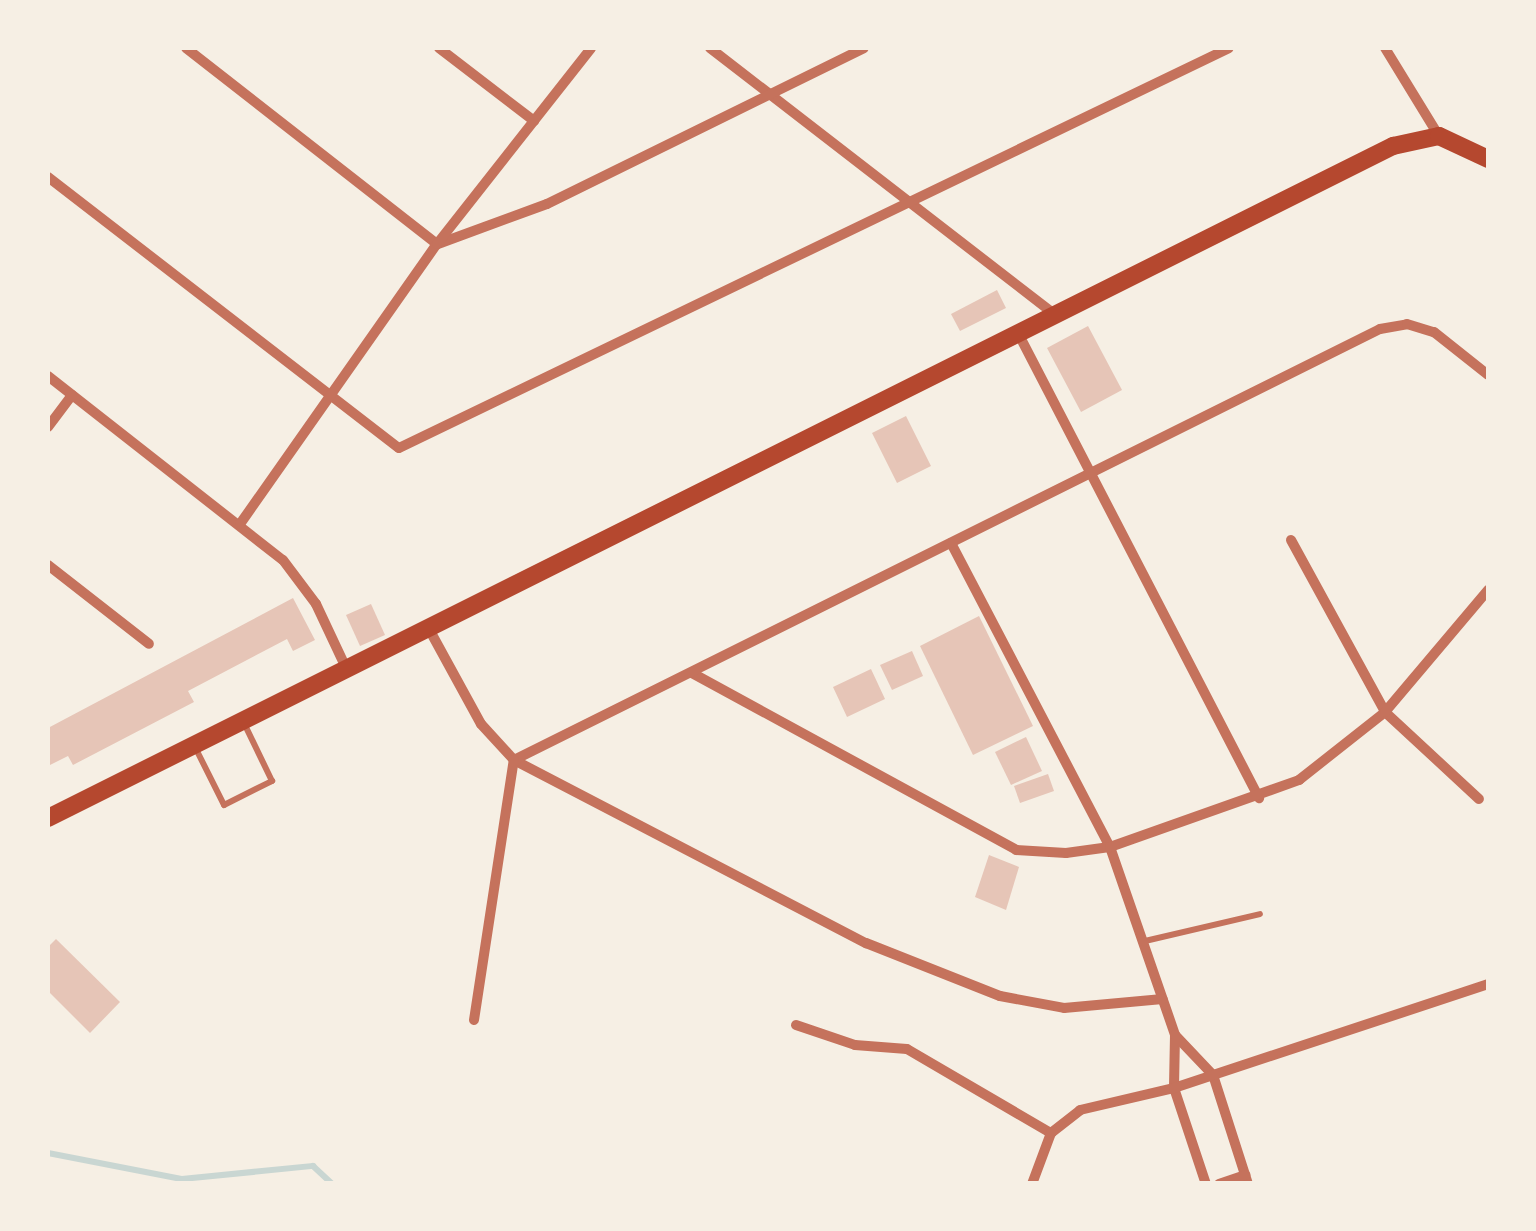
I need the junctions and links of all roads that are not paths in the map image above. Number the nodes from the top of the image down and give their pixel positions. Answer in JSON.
{"nodes":[{"id":1,"x":186,"y":48,"type":"edge"},
{"id":2,"x":439,"y":48,"type":"edge"},
{"id":3,"x":592,"y":48,"type":"edge"},
{"id":4,"x":710,"y":48,"type":"edge"},
{"id":5,"x":864,"y":48,"type":"edge"},
{"id":6,"x":1229,"y":48,"type":"edge"},
{"id":7,"x":1384,"y":48,"type":"edge"},
{"id":8,"x":768,"y":92,"type":"junction"},
{"id":9,"x":534,"y":120,"type":"junction"},
{"id":10,"x":1440,"y":136,"type":"junction"},
{"id":11,"x":1488,"y":159,"type":"edge"},
{"id":12,"x":48,"y":177,"type":"edge"},
{"id":13,"x":910,"y":204,"type":"junction"},
{"id":14,"x":437,"y":244,"type":"junction"},
{"id":15,"x":1054,"y":314,"type":"junction"},
{"id":16,"x":1018,"y":332,"type":"junction"},
{"id":17,"x":1488,"y":375,"type":"edge"},
{"id":18,"x":48,"y":376,"type":"edge"},
{"id":19,"x":72,"y":394,"type":"junction"},
{"id":20,"x":332,"y":399,"type":"junction"},
{"id":21,"x":48,"y":427,"type":"edge"},
{"id":22,"x":1090,"y":472,"type":"junction"},
{"id":23,"x":240,"y":524,"type":"junction"},
{"id":24,"x":1291,"y":540,"type":"dead end"},
{"id":25,"x":951,"y":542,"type":"junction"},
{"id":26,"x":48,"y":565,"type":"edge"},
{"id":27,"x":1488,"y":590,"type":"edge"},
{"id":28,"x":429,"y":629,"type":"junction"},
{"id":29,"x":149,"y":644,"type":"dead end"},
{"id":30,"x":347,"y":670,"type":"junction"},
{"id":31,"x":692,"y":673,"type":"junction"},
{"id":32,"x":1385,"y":712,"type":"junction"},
{"id":33,"x":244,"y":722,"type":"junction"},
{"id":34,"x":194,"y":746,"type":"junction"},
{"id":35,"x":514,"y":760,"type":"junction"},
{"id":36,"x":1259,"y":798,"type":"junction"},
{"id":37,"x":1479,"y":799,"type":"dead end"},
{"id":38,"x":48,"y":818,"type":"edge"},
{"id":39,"x":1110,"y":847,"type":"junction"},
{"id":40,"x":1260,"y":914,"type":"dead end"},
{"id":41,"x":1144,"y":941,"type":"junction"},
{"id":42,"x":1488,"y":984,"type":"edge"},
{"id":43,"x":1163,"y":999,"type":"junction"},
{"id":44,"x":474,"y":1020,"type":"dead end"},
{"id":45,"x":796,"y":1025,"type":"dead end"},
{"id":46,"x":1175,"y":1035,"type":"junction"},
{"id":47,"x":1213,"y":1075,"type":"junction"},
{"id":48,"x":1174,"y":1088,"type":"junction"},
{"id":49,"x":1051,"y":1132,"type":"junction"},
{"id":50,"x":1247,"y":1179,"type":"edge"},
{"id":51,"x":1032,"y":1184,"type":"edge"},
{"id":52,"x":1206,"y":1184,"type":"edge"},
{"id":53,"x":1220,"y":1184,"type":"edge"}],
"edges":[{"from":1,"to":14,"type":"street"},
{"from":2,"to":9,"type":"street"},
{"from":3,"to":9,"type":"street"},
{"from":4,"to":8,"type":"street"},
{"from":5,"to":8,"type":"street"},
{"from":6,"to":13,"type":"street"},
{"from":7,"to":10,"type":"street"},
{"from":8,"to":13,"type":"street"},
{"from":8,"to":14,"type":"street"},
{"from":9,"to":14,"type":"street"},
{"from":10,"to":11,"type":"main road"},
{"from":10,"to":15,"type":"main road"},
{"from":12,"to":20,"type":"street"},
{"from":13,"to":15,"type":"street"},
{"from":13,"to":20,"type":"street"},
{"from":14,"to":20,"type":"street"},
{"from":15,"to":16,"type":"main road"},
{"from":16,"to":22,"type":"street"},
{"from":16,"to":28,"type":"main road"},
{"from":17,"to":22,"type":"street"},
{"from":18,"to":19,"type":"street"},
{"from":19,"to":21,"type":"street"},
{"from":19,"to":23,"type":"street"},
{"from":20,"to":23,"type":"street"},
{"from":22,"to":25,"type":"street"},
{"from":22,"to":36,"type":"street"},
{"from":23,"to":30,"type":"street"},
{"from":24,"to":32,"type":"street"},
{"from":25,"to":31,"type":"street"},
{"from":25,"to":39,"type":"street"},
{"from":26,"to":29,"type":"street"},
{"from":27,"to":32,"type":"street"},
{"from":28,"to":30,"type":"main road"},
{"from":28,"to":35,"type":"street"},
{"from":30,"to":33,"type":"main road"},
{"from":31,"to":35,"type":"street"},
{"from":31,"to":39,"type":"street"},
{"from":32,"to":36,"type":"street"},
{"from":32,"to":37,"type":"street"},
{"from":33,"to":34,"type":"main road"},
{"from":33,"to":34,"type":"lane"},
{"from":34,"to":38,"type":"main road"},
{"from":35,"to":43,"type":"street"},
{"from":35,"to":44,"type":"street"},
{"from":36,"to":39,"type":"street"},
{"from":39,"to":41,"type":"street"},
{"from":40,"to":41,"type":"lane"},
{"from":41,"to":43,"type":"street"},
{"from":42,"to":47,"type":"street"},
{"from":43,"to":46,"type":"street"},
{"from":45,"to":49,"type":"street"},
{"from":46,"to":47,"type":"street"},
{"from":46,"to":48,"type":"street"},
{"from":47,"to":48,"type":"street"},
{"from":47,"to":50,"type":"street"},
{"from":48,"to":49,"type":"street"},
{"from":48,"to":52,"type":"street"},
{"from":49,"to":51,"type":"street"},
{"from":50,"to":53,"type":"street"}]}
